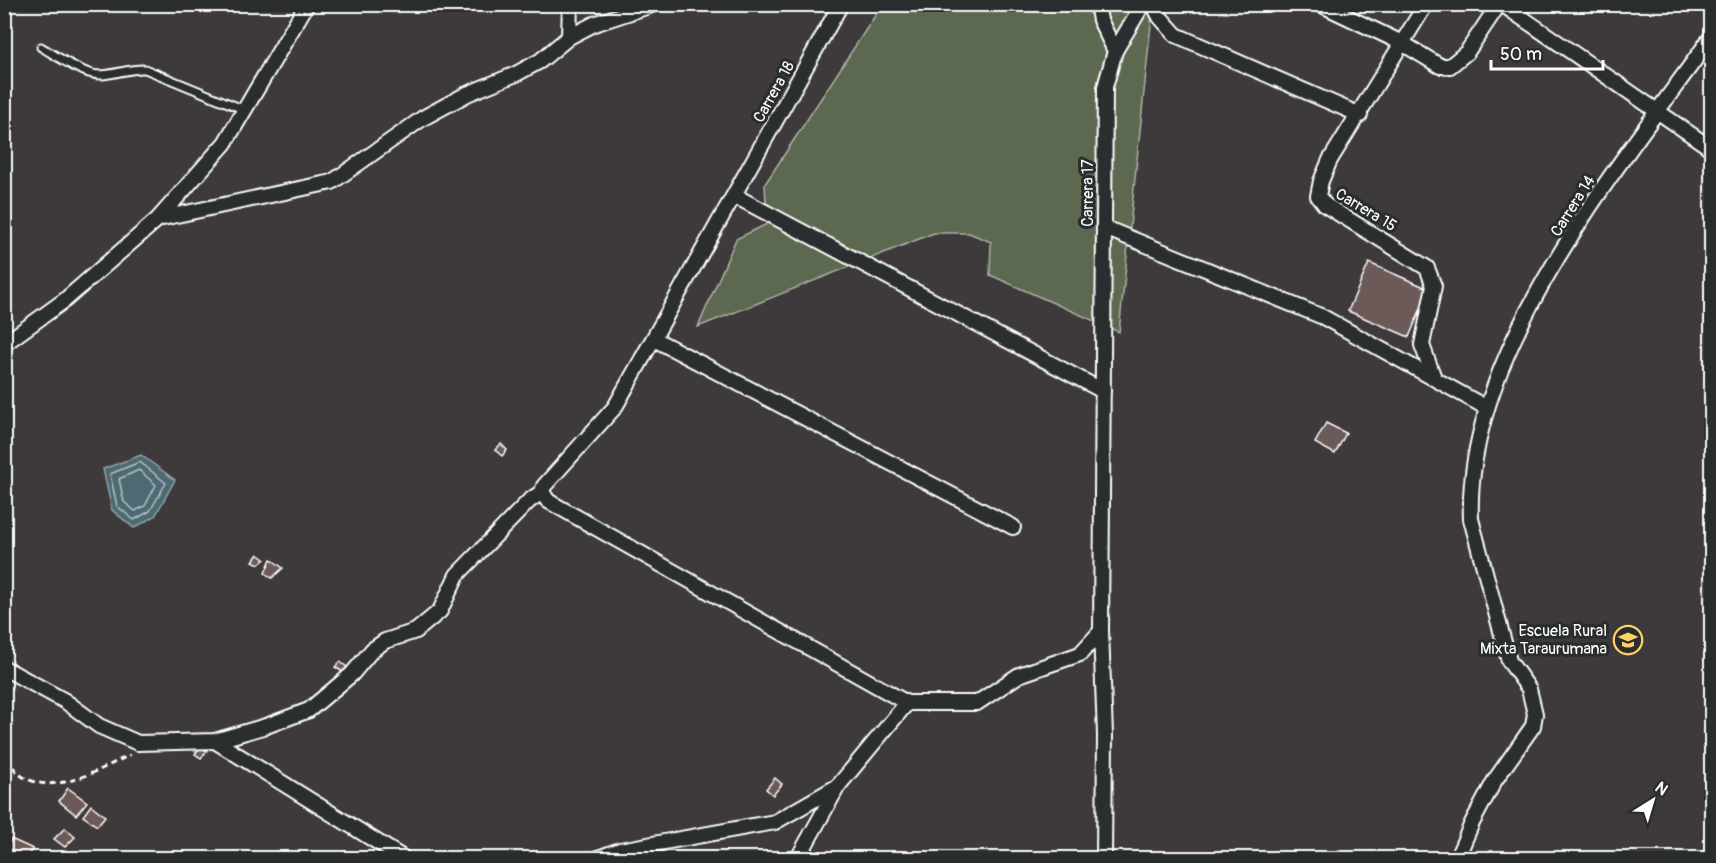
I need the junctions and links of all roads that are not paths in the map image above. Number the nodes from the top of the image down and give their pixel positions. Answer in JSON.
{"nodes":[{"id":1,"x":307,"y":4,"type":"edge"},
{"id":2,"x":570,"y":4,"type":"edge"},
{"id":3,"x":655,"y":4,"type":"edge"},
{"id":4,"x":841,"y":4,"type":"edge"},
{"id":5,"x":1097,"y":4,"type":"edge"},
{"id":6,"x":1143,"y":4,"type":"edge"},
{"id":7,"x":1153,"y":4,"type":"edge"},
{"id":8,"x":1320,"y":4,"type":"edge"},
{"id":9,"x":1426,"y":4,"type":"edge"},
{"id":10,"x":1500,"y":4,"type":"edge"},
{"id":11,"x":1712,"y":36,"type":"edge"},
{"id":12,"x":568,"y":37,"type":"junction"},
{"id":13,"x":1402,"y":44,"type":"junction"},
{"id":14,"x":41,"y":47,"type":"dead end"},
{"id":15,"x":1115,"y":51,"type":"junction"},
{"id":16,"x":245,"y":110,"type":"junction"},
{"id":17,"x":1658,"y":112,"type":"junction"},
{"id":18,"x":1360,"y":115,"type":"junction"},
{"id":19,"x":1712,"y":149,"type":"edge"},
{"id":20,"x":735,"y":196,"type":"junction"},
{"id":21,"x":158,"y":219,"type":"junction"},
{"id":22,"x":1105,"y":228,"type":"junction"},
{"id":23,"x":654,"y":339,"type":"junction"},
{"id":24,"x":4,"y":344,"type":"edge"},
{"id":25,"x":1434,"y":378,"type":"junction"},
{"id":26,"x":1103,"y":391,"type":"junction"},
{"id":27,"x":1487,"y":408,"type":"junction"},
{"id":28,"x":542,"y":492,"type":"junction"},
{"id":29,"x":1013,"y":527,"type":"dead end"},
{"id":30,"x":1101,"y":631,"type":"junction"},
{"id":31,"x":4,"y":668,"type":"edge"},
{"id":32,"x":907,"y":703,"type":"junction"},
{"id":33,"x":215,"y":741,"type":"junction"},
{"id":34,"x":838,"y":786,"type":"junction"},
{"id":35,"x":403,"y":858,"type":"edge"},
{"id":36,"x":598,"y":858,"type":"edge"},
{"id":37,"x":798,"y":858,"type":"edge"},
{"id":38,"x":1104,"y":858,"type":"edge"},
{"id":39,"x":1457,"y":858,"type":"edge"}],
"edges":[{"from":1,"to":16,"type":"street"},
{"from":2,"to":12,"type":"street"},
{"from":3,"to":12,"type":"street"},
{"from":4,"to":20,"type":"street","name":"Carrera 18"},
{"from":5,"to":15,"type":"street"},
{"from":6,"to":15,"type":"street","name":"Carrera 17"},
{"from":7,"to":18,"type":"street"},
{"from":8,"to":13,"type":"street"},
{"from":9,"to":13,"type":"street","name":"Carrera 15"},
{"from":10,"to":13,"type":"street"},
{"from":10,"to":17,"type":"street"},
{"from":11,"to":17,"type":"street","name":"Carrera 14"},
{"from":12,"to":21,"type":"street"},
{"from":13,"to":18,"type":"street","name":"Carrera 15"},
{"from":14,"to":16,"type":"lane"},
{"from":15,"to":22,"type":"street","name":"Carrera 17"},
{"from":16,"to":21,"type":"street"},
{"from":17,"to":19,"type":"street"},
{"from":17,"to":27,"type":"street","name":"Carrera 14"},
{"from":18,"to":25,"type":"street","name":"Carrera 15"},
{"from":20,"to":23,"type":"street","name":"Carrera 18"},
{"from":20,"to":26,"type":"street"},
{"from":21,"to":24,"type":"street"},
{"from":22,"to":25,"type":"street"},
{"from":22,"to":26,"type":"street","name":"Carrera 17"},
{"from":23,"to":28,"type":"street","name":"Carrera 18"},
{"from":23,"to":29,"type":"street"},
{"from":25,"to":27,"type":"street"},
{"from":26,"to":30,"type":"street","name":"Carrera 17"},
{"from":27,"to":39,"type":"street","name":"Carrera 14"},
{"from":28,"to":32,"type":"street"},
{"from":28,"to":33,"type":"street","name":"Carrera 18"},
{"from":30,"to":32,"type":"street"},
{"from":30,"to":38,"type":"street","name":"Carrera 17"},
{"from":31,"to":33,"type":"street","name":"Carrera 18"},
{"from":32,"to":34,"type":"street"},
{"from":33,"to":35,"type":"street"},
{"from":34,"to":36,"type":"street"},
{"from":34,"to":37,"type":"street"}]}
